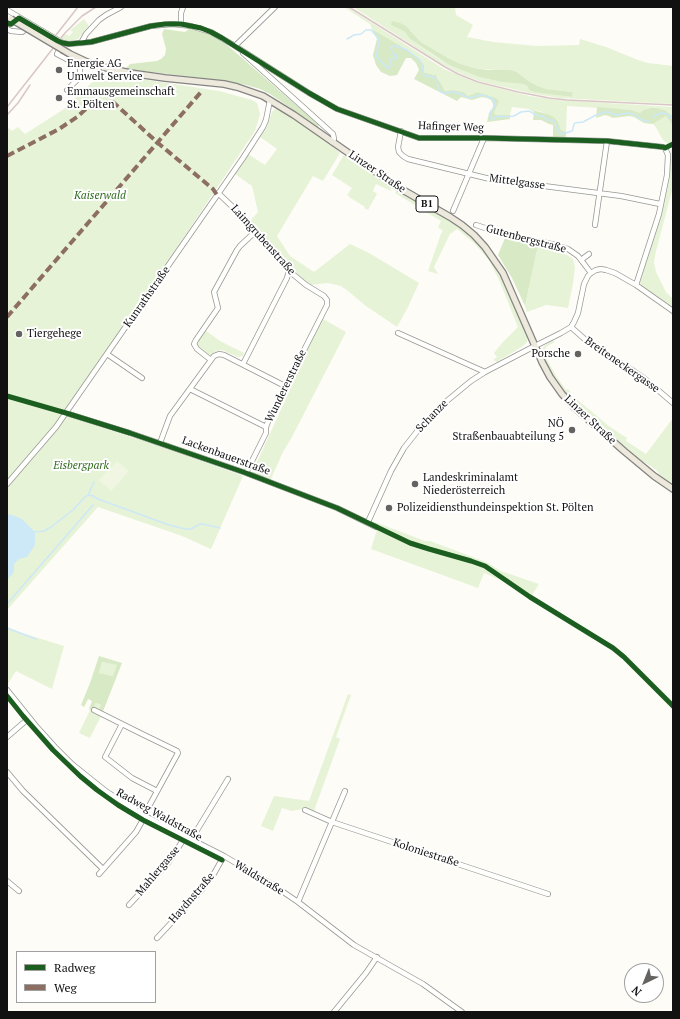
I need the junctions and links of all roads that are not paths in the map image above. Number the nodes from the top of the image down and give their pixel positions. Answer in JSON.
{"nodes":[{"id":1,"x":121,"y":7,"type":"edge"},
{"id":2,"x":184,"y":7,"type":"edge"},
{"id":3,"x":275,"y":7,"type":"edge"},
{"id":4,"x":7,"y":10,"type":"edge"},
{"id":5,"x":19,"y":18,"type":"junction"},
{"id":6,"x":8,"y":20,"type":"edge"},
{"id":7,"x":181,"y":24,"type":"junction"},
{"id":8,"x":32,"y":25,"type":"junction"},
{"id":9,"x":7,"y":29,"type":"edge"},
{"id":10,"x":63,"y":43,"type":"junction"},
{"id":11,"x":81,"y":43,"type":"junction"},
{"id":12,"x":235,"y":46,"type":"junction"},
{"id":13,"x":284,"y":77,"type":"junction"},
{"id":14,"x":278,"y":85,"type":"junction"},
{"id":15,"x":68,"y":90,"type":"dead end"},
{"id":16,"x":270,"y":100,"type":"junction"},
{"id":17,"x":401,"y":131,"type":"junction"},
{"id":18,"x":484,"y":138,"type":"junction"},
{"id":19,"x":607,"y":141,"type":"junction"},
{"id":20,"x":332,"y":142,"type":"junction"},
{"id":21,"x":469,"y":174,"type":"junction"},
{"id":22,"x":599,"y":192,"type":"junction"},
{"id":23,"x":218,"y":193,"type":"junction"},
{"id":24,"x":660,"y":204,"type":"junction"},
{"id":25,"x":453,"y":211,"type":"dead end"},
{"id":26,"x":476,"y":225,"type":"dead end"},
{"id":27,"x":595,"y":225,"type":"dead end"},
{"id":28,"x":256,"y":231,"type":"junction"},
{"id":29,"x":589,"y":254,"type":"dead end"},
{"id":30,"x":582,"y":260,"type":"junction"},
{"id":31,"x":289,"y":271,"type":"junction"},
{"id":32,"x":592,"y":273,"type":"junction"},
{"id":33,"x":636,"y":285,"type":"junction"},
{"id":34,"x":328,"y":300,"type":"joint"},
{"id":35,"x":673,"y":311,"type":"edge"},
{"id":36,"x":571,"y":327,"type":"junction"},
{"id":37,"x":398,"y":333,"type":"dead end"},
{"id":38,"x":535,"y":346,"type":"junction"},
{"id":39,"x":107,"y":354,"type":"junction"},
{"id":40,"x":211,"y":360,"type":"junction"},
{"id":41,"x":243,"y":364,"type":"junction"},
{"id":42,"x":485,"y":372,"type":"junction"},
{"id":43,"x":142,"y":378,"type":"dead end"},
{"id":44,"x":285,"y":386,"type":"junction"},
{"id":45,"x":190,"y":389,"type":"junction"},
{"id":46,"x":673,"y":403,"type":"edge"},
{"id":47,"x":66,"y":413,"type":"junction"},
{"id":48,"x":266,"y":427,"type":"junction"},
{"id":49,"x":160,"y":443,"type":"junction"},
{"id":50,"x":246,"y":473,"type":"junction"},
{"id":51,"x":7,"y":484,"type":"edge"},
{"id":52,"x":673,"y":489,"type":"edge"},
{"id":53,"x":368,"y":522,"type":"junction"},
{"id":54,"x":376,"y":527,"type":"dead end"},
{"id":55,"x":7,"y":690,"type":"edge"},
{"id":56,"x":94,"y":710,"type":"dead end"},
{"id":57,"x":29,"y":718,"type":"junction"},
{"id":58,"x":122,"y":724,"type":"junction"},
{"id":59,"x":7,"y":737,"type":"edge"},
{"id":60,"x":7,"y":772,"type":"edge"},
{"id":61,"x":228,"y":779,"type":"dead end"},
{"id":62,"x":157,"y":791,"type":"junction"},
{"id":63,"x":345,"y":792,"type":"dead end"},
{"id":64,"x":305,"y":810,"type":"dead end"},
{"id":65,"x":145,"y":816,"type":"junction"},
{"id":66,"x":332,"y":822,"type":"junction"},
{"id":67,"x":185,"y":837,"type":"junction"},
{"id":68,"x":191,"y":840,"type":"junction"},
{"id":69,"x":224,"y":856,"type":"junction"},
{"id":70,"x":103,"y":869,"type":"junction"},
{"id":71,"x":99,"y":874,"type":"dead end"},
{"id":72,"x":7,"y":881,"type":"edge"},
{"id":73,"x":18,"y":891,"type":"dead end"},
{"id":74,"x":548,"y":894,"type":"dead end"},
{"id":75,"x":298,"y":902,"type":"junction"},
{"id":76,"x":129,"y":904,"type":"dead end"},
{"id":77,"x":157,"y":938,"type":"dead end"},
{"id":78,"x":376,"y":958,"type":"junction"},
{"id":79,"x":334,"y":1012,"type":"edge"},
{"id":80,"x":462,"y":1012,"type":"edge"}],
"edges":[{"from":1,"to":11,"type":"street"},
{"from":2,"to":7,"type":"street"},
{"from":3,"to":12,"type":"street"},
{"from":4,"to":5,"type":"street"},
{"from":5,"to":6,"type":"street"},
{"from":5,"to":8,"type":"street"},
{"from":6,"to":16,"type":"main road","name":"Linzer Straße","number":"B1","bridge":true},
{"from":7,"to":11,"type":"street"},
{"from":7,"to":12,"type":"street"},
{"from":8,"to":9,"type":"street"},
{"from":8,"to":10,"type":"street"},
{"from":10,"to":11,"type":"street"},
{"from":10,"to":15,"type":"street"},
{"from":12,"to":13,"type":"street","name":"Hafinger Weg"},
{"from":12,"to":14,"type":"street"},
{"from":13,"to":14,"type":"street"},
{"from":13,"to":17,"type":"street","name":"Hafinger Weg"},
{"from":14,"to":20,"type":"street"},
{"from":16,"to":20,"type":"main road","name":"Linzer Straße","number":"B1"},
{"from":16,"to":23,"type":"street","name":"Kunrathstraße"},
{"from":17,"to":18,"type":"street","name":"Hafinger Weg"},
{"from":17,"to":21,"type":"street","name":"Mittelgasse"},
{"from":18,"to":19,"type":"street","name":"Hafinger Weg"},
{"from":18,"to":21,"type":"street"},
{"from":19,"to":22,"type":"street"},
{"from":19,"to":24,"type":"street","name":"Hafinger Weg"},
{"from":20,"to":38,"type":"main road","name":"Linzer Straße","number":"B1"},
{"from":21,"to":22,"type":"street","name":"Mittelgasse"},
{"from":21,"to":25,"type":"street"},
{"from":22,"to":24,"type":"street","name":"Mittelgasse"},
{"from":22,"to":27,"type":"street"},
{"from":23,"to":28,"type":"street","name":"Laimgrubenstraße"},
{"from":23,"to":39,"type":"street","name":"Kunrathstraße"},
{"from":24,"to":33,"type":"street"},
{"from":26,"to":30,"type":"street","name":"Gutenbergstraße"},
{"from":28,"to":31,"type":"street","name":"Laimgrubenstraße"},
{"from":28,"to":40,"type":"street"},
{"from":29,"to":30,"type":"street"},
{"from":30,"to":32,"type":"street","name":"Gutenbergstraße"},
{"from":31,"to":34,"type":"street","name":"Laimgrubenstraße"},
{"from":31,"to":41,"type":"street"},
{"from":32,"to":33,"type":"street"},
{"from":32,"to":36,"type":"street"},
{"from":33,"to":35,"type":"street"},
{"from":34,"to":44,"type":"street","name":"Wundererstraße"},
{"from":36,"to":38,"type":"street"},
{"from":36,"to":46,"type":"street","name":"Breiteneckergasse"},
{"from":37,"to":42,"type":"street"},
{"from":38,"to":42,"type":"street","name":"Schanze"},
{"from":38,"to":52,"type":"main road","name":"Linzer Straße","number":"B1"},
{"from":39,"to":43,"type":"street"},
{"from":39,"to":47,"type":"street","name":"Kunrathstraße"},
{"from":40,"to":41,"type":"street"},
{"from":40,"to":45,"type":"street"},
{"from":41,"to":44,"type":"street"},
{"from":42,"to":53,"type":"street","name":"Schanze"},
{"from":44,"to":48,"type":"street","name":"Wundererstraße"},
{"from":45,"to":48,"type":"street"},
{"from":45,"to":49,"type":"street"},
{"from":47,"to":49,"type":"street","name":"Lackenbauerstraße"},
{"from":47,"to":51,"type":"street","name":"Kunrathstraße"},
{"from":48,"to":50,"type":"street","name":"Wundererstraße"},
{"from":49,"to":50,"type":"street","name":"Lackenbauerstraße"},
{"from":50,"to":53,"type":"street","name":"Lackenbauerstraße"},
{"from":53,"to":54,"type":"street","name":"Lackenbauerstraße"},
{"from":55,"to":57,"type":"street","name":"Waldstraße"},
{"from":56,"to":58,"type":"street"},
{"from":57,"to":59,"type":"street"},
{"from":57,"to":65,"type":"street","name":"Waldstraße"},
{"from":58,"to":62,"type":"street"},
{"from":58,"to":62,"type":"street"},
{"from":60,"to":70,"type":"street"},
{"from":61,"to":68,"type":"street"},
{"from":62,"to":65,"type":"street"},
{"from":63,"to":66,"type":"street"},
{"from":64,"to":66,"type":"street","name":"Koloniestraße"},
{"from":65,"to":67,"type":"street","name":"Waldstraße"},
{"from":65,"to":70,"type":"street"},
{"from":66,"to":74,"type":"street","name":"Koloniestraße"},
{"from":66,"to":75,"type":"street"},
{"from":67,"to":68,"type":"street","name":"Waldstraße"},
{"from":67,"to":76,"type":"street","name":"Mahlergasse"},
{"from":68,"to":69,"type":"street","name":"Waldstraße"},
{"from":69,"to":75,"type":"street","name":"Waldstraße"},
{"from":69,"to":77,"type":"street","name":"Haydnstraße"},
{"from":70,"to":71,"type":"street"},
{"from":72,"to":73,"type":"street"},
{"from":75,"to":78,"type":"street","name":"Waldstraße"},
{"from":78,"to":79,"type":"street"},
{"from":78,"to":80,"type":"street","name":"Waldstraße"}]}
